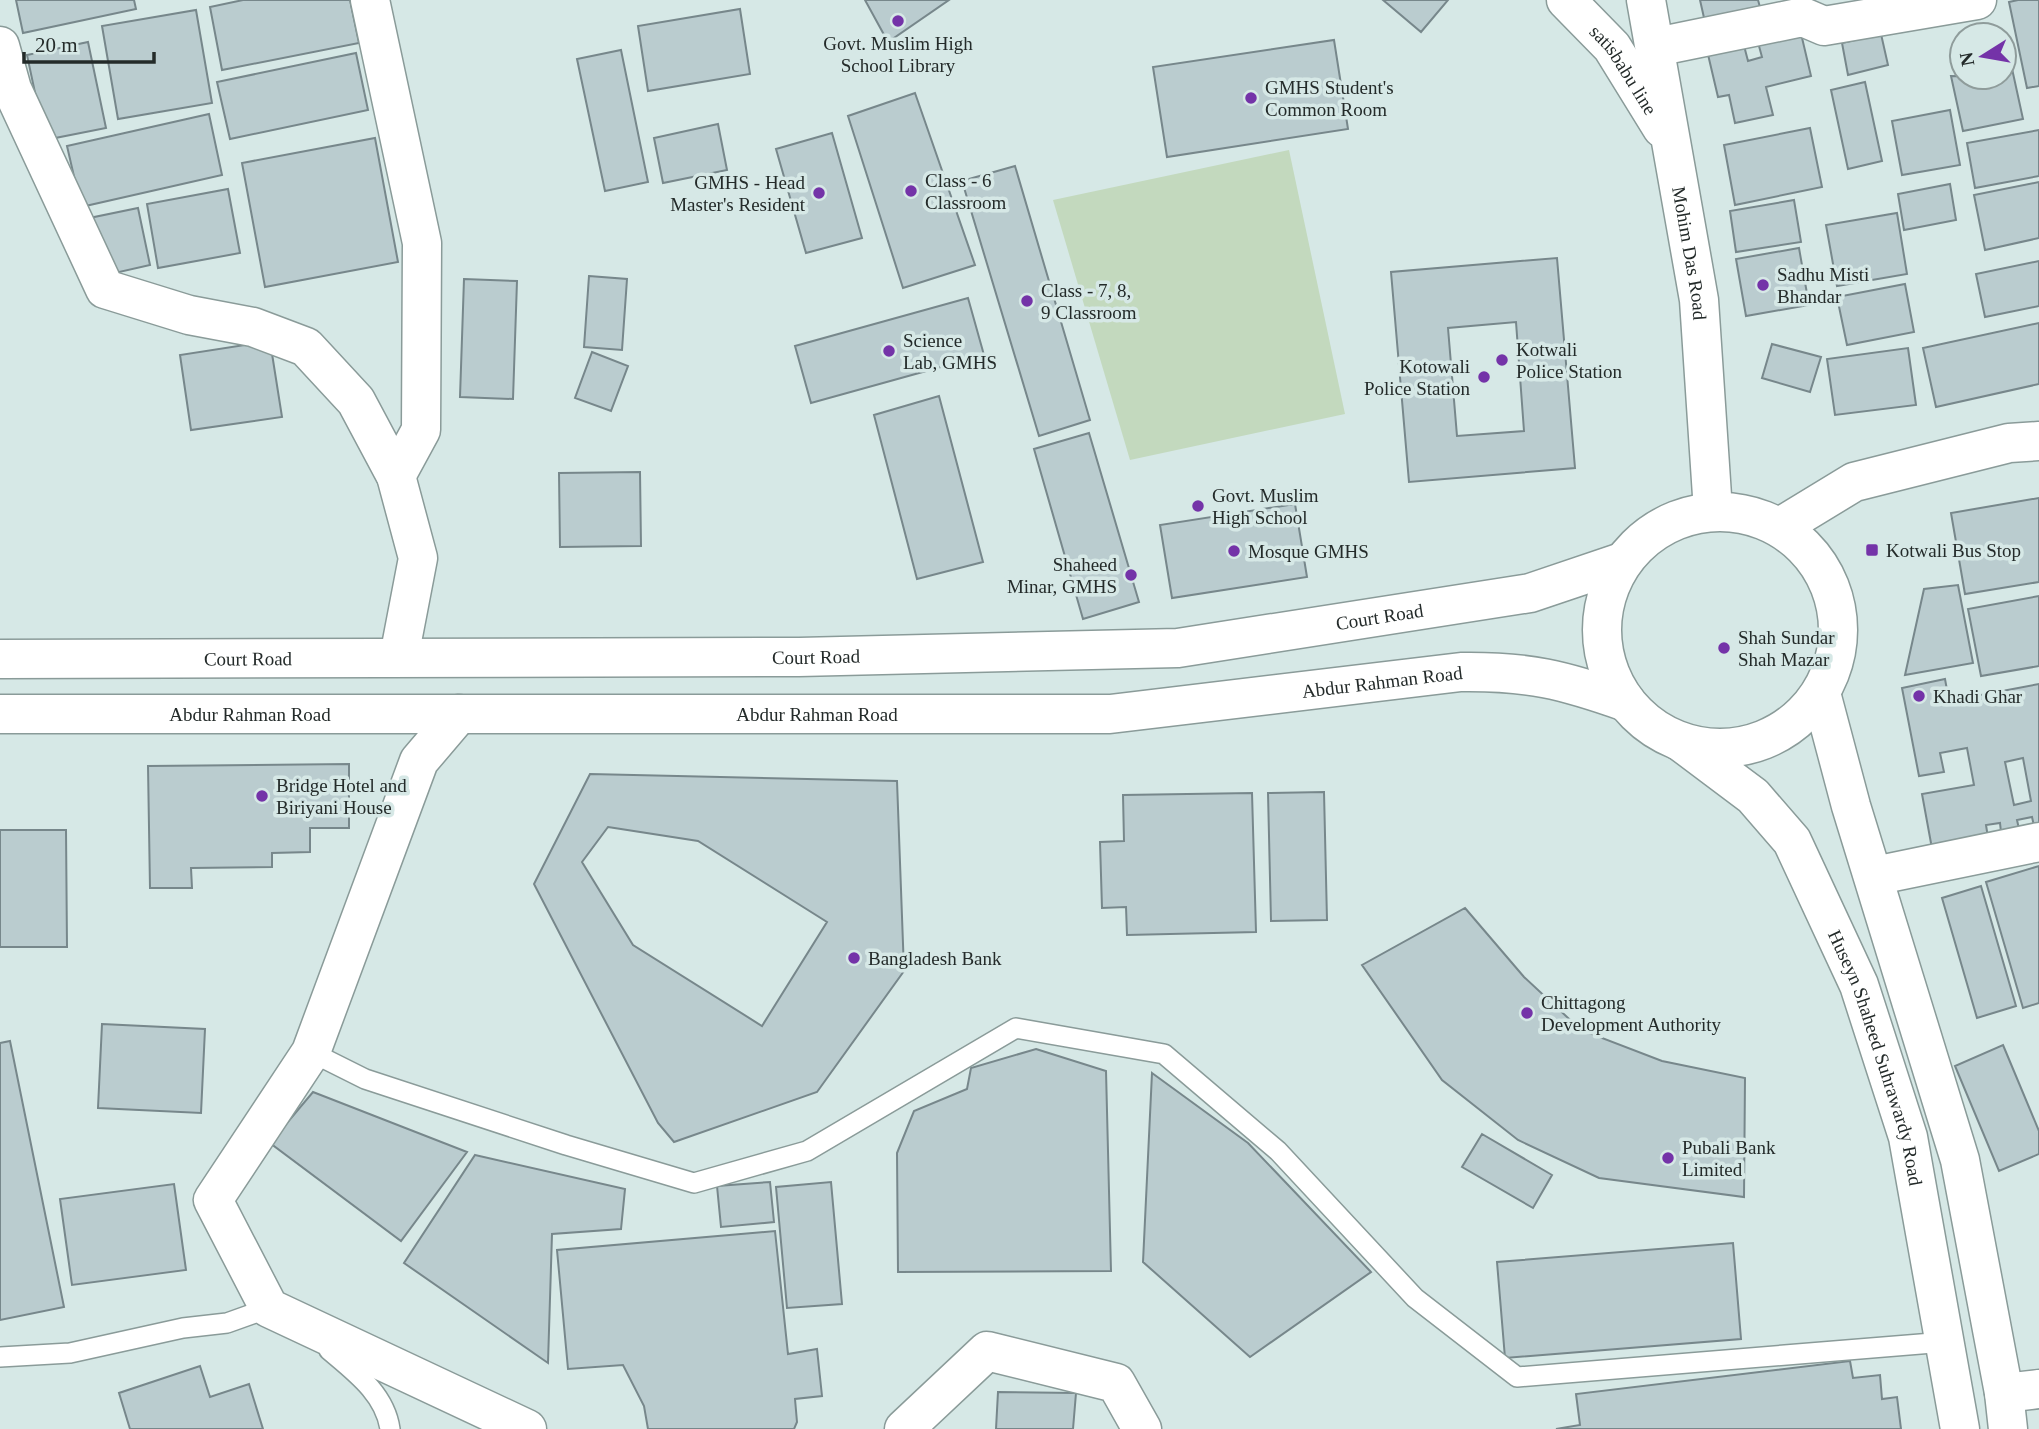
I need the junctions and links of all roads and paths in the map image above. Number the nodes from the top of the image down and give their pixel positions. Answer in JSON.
{"nodes":[{"id":1,"x":370,"y":0,"type":"edge"},
{"id":2,"x":1566,"y":0,"type":"edge"},
{"id":3,"x":1646,"y":0,"type":"edge"},
{"id":4,"x":1977,"y":0,"type":"edge"},
{"id":5,"x":0,"y":46,"type":"edge"},
{"id":6,"x":1656,"y":47,"type":"junction"},
{"id":7,"x":1672,"y":145,"type":"junction"},
{"id":8,"x":2039,"y":441,"type":"edge"},
{"id":9,"x":396,"y":475,"type":"junction"},
{"id":10,"x":1713,"y":511,"type":"junction"},
{"id":11,"x":1780,"y":527,"type":"junction"},
{"id":12,"x":1622,"y":562,"type":"junction"},
{"id":13,"x":399,"y":657,"type":"junction"},
{"id":14,"x":0,"y":659,"type":"edge"},
{"id":15,"x":1821,"y":693,"type":"junction"},
{"id":16,"x":1626,"y":702,"type":"junction"},
{"id":17,"x":0,"y":714,"type":"edge"},
{"id":18,"x":459,"y":714,"type":"junction"},
{"id":19,"x":1682,"y":742,"type":"junction"},
{"id":20,"x":2039,"y":842,"type":"edge"},
{"id":21,"x":1874,"y":876,"type":"junction"},
{"id":22,"x":311,"y":1052,"type":"junction"},
{"id":23,"x":269,"y":1308,"type":"junction"},
{"id":24,"x":1944,"y":1342,"type":"junction"},
{"id":25,"x":0,"y":1357,"type":"edge"},
{"id":26,"x":2017,"y":1403,"type":"edge"},
{"id":27,"x":390,"y":1429,"type":"edge"},
{"id":28,"x":527,"y":1429,"type":"edge"},
{"id":29,"x":904,"y":1429,"type":"edge"},
{"id":30,"x":1142,"y":1429,"type":"edge"},
{"id":31,"x":1960,"y":1429,"type":"edge"}],
"edges":[{"from":1,"to":9,"type":"main road"},
{"from":2,"to":7,"type":"main road","name":"satisbabu line"},
{"from":3,"to":6,"type":"main road","name":"Mohim Das Road"},
{"from":4,"to":6,"type":"main road"},
{"from":5,"to":9,"type":"main road"},
{"from":6,"to":7,"type":"main road","name":"Mohim Das Road"},
{"from":7,"to":10,"type":"main road","name":"Mohim Das Road"},
{"from":8,"to":11,"type":"main road"},
{"from":9,"to":13,"type":"main road"},
{"from":10,"to":11,"type":"main road"},
{"from":10,"to":12,"type":"main road"},
{"from":11,"to":15,"type":"main road"},
{"from":12,"to":13,"type":"main road","name":"Court Road"},
{"from":12,"to":16,"type":"main road"},
{"from":13,"to":14,"type":"main road","name":"Court Road"},
{"from":15,"to":19,"type":"main road"},
{"from":15,"to":21,"type":"main road"},
{"from":16,"to":18,"type":"main road","name":"Abdur Rahman Road"},
{"from":16,"to":19,"type":"main road"},
{"from":17,"to":18,"type":"main road","name":"Abdur Rahman Road"},
{"from":18,"to":22,"type":"main road"},
{"from":19,"to":24,"type":"main road","name":"Huseyn Shaheed Suhrawardy Road"},
{"from":20,"to":21,"type":"main road"},
{"from":21,"to":26,"type":"main road"},
{"from":22,"to":23,"type":"main road"},
{"from":22,"to":24,"type":"lane"},
{"from":23,"to":25,"type":"lane"},
{"from":23,"to":27,"type":"lane"},
{"from":23,"to":28,"type":"main road"},
{"from":24,"to":31,"type":"main road","name":"Huseyn Shaheed Suhrawardy Road"},
{"from":29,"to":30,"type":"main road"}]}
